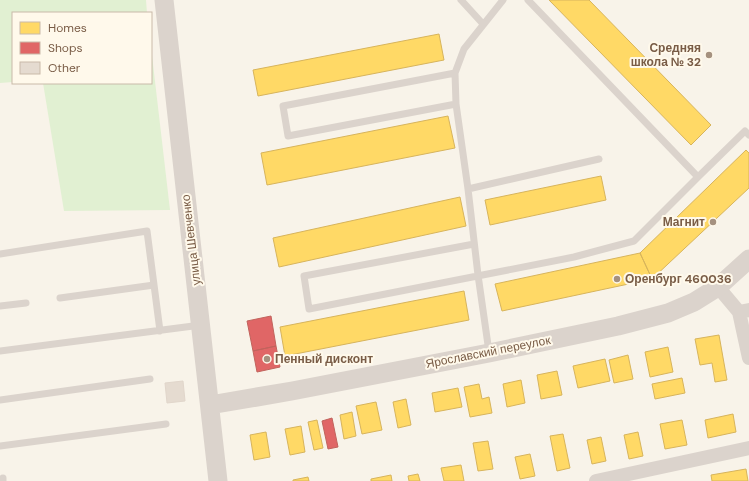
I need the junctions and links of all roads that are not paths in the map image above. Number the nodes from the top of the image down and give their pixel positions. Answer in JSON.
{"nodes":[{"id":1,"x":164,"y":0,"type":"edge"},
{"id":2,"x":461,"y":0,"type":"edge"},
{"id":3,"x":503,"y":0,"type":"edge"},
{"id":4,"x":528,"y":0,"type":"edge"},
{"id":5,"x":483,"y":24,"type":"junction"},
{"id":6,"x":455,"y":73,"type":"junction"},
{"id":7,"x":456,"y":104,"type":"junction"},
{"id":8,"x":749,"y":135,"type":"edge"},
{"id":9,"x":599,"y":159,"type":"dead end"},
{"id":10,"x":698,"y":177,"type":"junction"},
{"id":11,"x":468,"y":189,"type":"junction"},
{"id":12,"x":474,"y":244,"type":"junction"},
{"id":13,"x":0,"y":254,"type":"edge"},
{"id":14,"x":749,"y":259,"type":"edge"},
{"id":15,"x":478,"y":275,"type":"junction"},
{"id":16,"x":154,"y":285,"type":"junction"},
{"id":17,"x":718,"y":287,"type":"junction"},
{"id":18,"x":60,"y":298,"type":"dead end"},
{"id":19,"x":26,"y":303,"type":"dead end"},
{"id":20,"x":0,"y":306,"type":"edge"},
{"id":21,"x":744,"y":311,"type":"edge"},
{"id":22,"x":201,"y":325,"type":"junction"},
{"id":23,"x":160,"y":330,"type":"junction"},
{"id":24,"x":0,"y":351,"type":"edge"},
{"id":25,"x":489,"y":353,"type":"junction"},
{"id":26,"x":749,"y":358,"type":"edge"},
{"id":27,"x":150,"y":379,"type":"dead end"},
{"id":28,"x":0,"y":400,"type":"edge"},
{"id":29,"x":210,"y":405,"type":"junction"},
{"id":30,"x":166,"y":424,"type":"dead end"},
{"id":31,"x":0,"y":446,"type":"edge"},
{"id":32,"x":749,"y":448,"type":"edge"},
{"id":33,"x":218,"y":481,"type":"edge"},
{"id":34,"x":596,"y":481,"type":"edge"}],
"edges":[{"from":1,"to":22,"type":"main road","name":"улица Шевченко"},
{"from":2,"to":5,"type":"lane"},
{"from":3,"to":5,"type":"lane"},
{"from":4,"to":10,"type":"lane"},
{"from":5,"to":6,"type":"lane"},
{"from":6,"to":7,"type":"lane"},
{"from":6,"to":7,"type":"lane"},
{"from":7,"to":11,"type":"lane"},
{"from":8,"to":10,"type":"lane"},
{"from":9,"to":11,"type":"lane"},
{"from":10,"to":15,"type":"lane"},
{"from":11,"to":12,"type":"lane"},
{"from":12,"to":15,"type":"lane"},
{"from":12,"to":15,"type":"lane"},
{"from":13,"to":16,"type":"lane"},
{"from":14,"to":17,"type":"main road","name":"Ярославский переулок"},
{"from":15,"to":25,"type":"lane"},
{"from":16,"to":18,"type":"lane"},
{"from":16,"to":23,"type":"lane"},
{"from":17,"to":21,"type":"street"},
{"from":17,"to":25,"type":"main road","name":"Ярославский переулок"},
{"from":19,"to":20,"type":"lane"},
{"from":21,"to":26,"type":"street"},
{"from":22,"to":23,"type":"lane"},
{"from":22,"to":29,"type":"main road","name":"улица Шевченко"},
{"from":23,"to":24,"type":"lane"},
{"from":25,"to":29,"type":"main road","name":"Ярославский переулок"},
{"from":27,"to":28,"type":"lane"},
{"from":29,"to":33,"type":"main road","name":"улица Шевченко"},
{"from":30,"to":31,"type":"lane"},
{"from":32,"to":34,"type":"street"}]}
